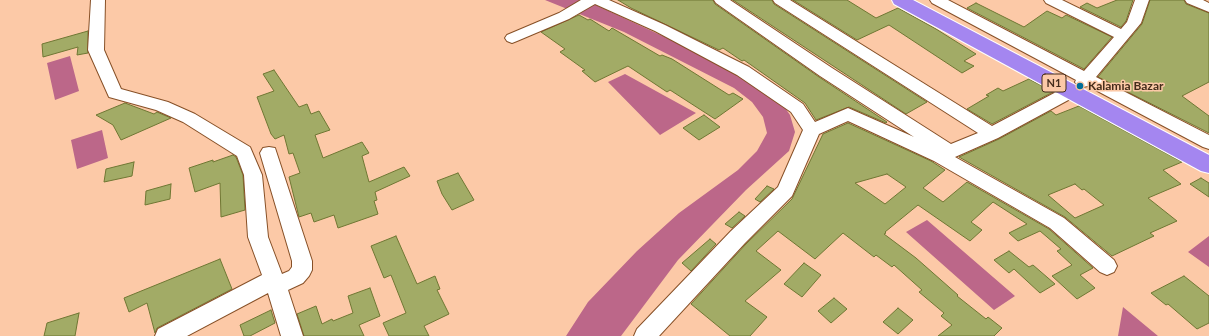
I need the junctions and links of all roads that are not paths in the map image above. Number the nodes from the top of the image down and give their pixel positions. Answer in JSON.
{"nodes":[{"id":1,"x":98,"y":0,"type":"edge"},
{"id":2,"x":593,"y":0,"type":"edge"},
{"id":3,"x":721,"y":0,"type":"edge"},
{"id":4,"x":780,"y":0,"type":"edge"},
{"id":5,"x":890,"y":0,"type":"edge"},
{"id":6,"x":900,"y":0,"type":"edge"},
{"id":7,"x":920,"y":0,"type":"edge"},
{"id":8,"x":937,"y":0,"type":"edge"},
{"id":9,"x":1051,"y":0,"type":"edge"},
{"id":10,"x":1142,"y":0,"type":"edge"},
{"id":11,"x":1192,"y":0,"type":"edge"},
{"id":12,"x":1209,"y":8,"type":"edge"},
{"id":13,"x":1123,"y":36,"type":"junction"},
{"id":14,"x":512,"y":38,"type":"dead end"},
{"id":15,"x":1085,"y":81,"type":"junction"},
{"id":16,"x":1065,"y":95,"type":"junction"},
{"id":17,"x":812,"y":130,"type":"junction"},
{"id":18,"x":992,"y":134,"type":"junction"},
{"id":19,"x":1209,"y":143,"type":"edge"},
{"id":20,"x":269,"y":153,"type":"dead end"},
{"id":21,"x":1209,"y":153,"type":"edge"},
{"id":22,"x":945,"y":154,"type":"junction"},
{"id":23,"x":1209,"y":165,"type":"edge"},
{"id":24,"x":1209,"y":174,"type":"edge"},
{"id":25,"x":1107,"y":266,"type":"dead end"},
{"id":26,"x":275,"y":282,"type":"junction"},
{"id":27,"x":166,"y":336,"type":"edge"},
{"id":28,"x":292,"y":336,"type":"edge"},
{"id":29,"x":646,"y":336,"type":"edge"}],
"edges":[{"from":1,"to":26,"type":"street"},
{"from":2,"to":14,"type":"street"},
{"from":2,"to":17,"type":"street"},
{"from":3,"to":22,"type":"street"},
{"from":4,"to":18,"type":"street"},
{"from":5,"to":16,"type":"street"},
{"from":6,"to":23,"type":"highway","number":"N1"},
{"from":7,"to":21,"type":"highway","number":"N1"},
{"from":8,"to":15,"type":"street"},
{"from":9,"to":13,"type":"street"},
{"from":10,"to":13,"type":"street"},
{"from":11,"to":12,"type":"street"},
{"from":13,"to":15,"type":"street"},
{"from":15,"to":19,"type":"street"},
{"from":16,"to":18,"type":"street"},
{"from":16,"to":24,"type":"street"},
{"from":17,"to":22,"type":"street"},
{"from":17,"to":29,"type":"street"},
{"from":18,"to":22,"type":"street"},
{"from":20,"to":26,"type":"street"},
{"from":22,"to":25,"type":"street"},
{"from":26,"to":27,"type":"street"},
{"from":26,"to":28,"type":"street"}]}
